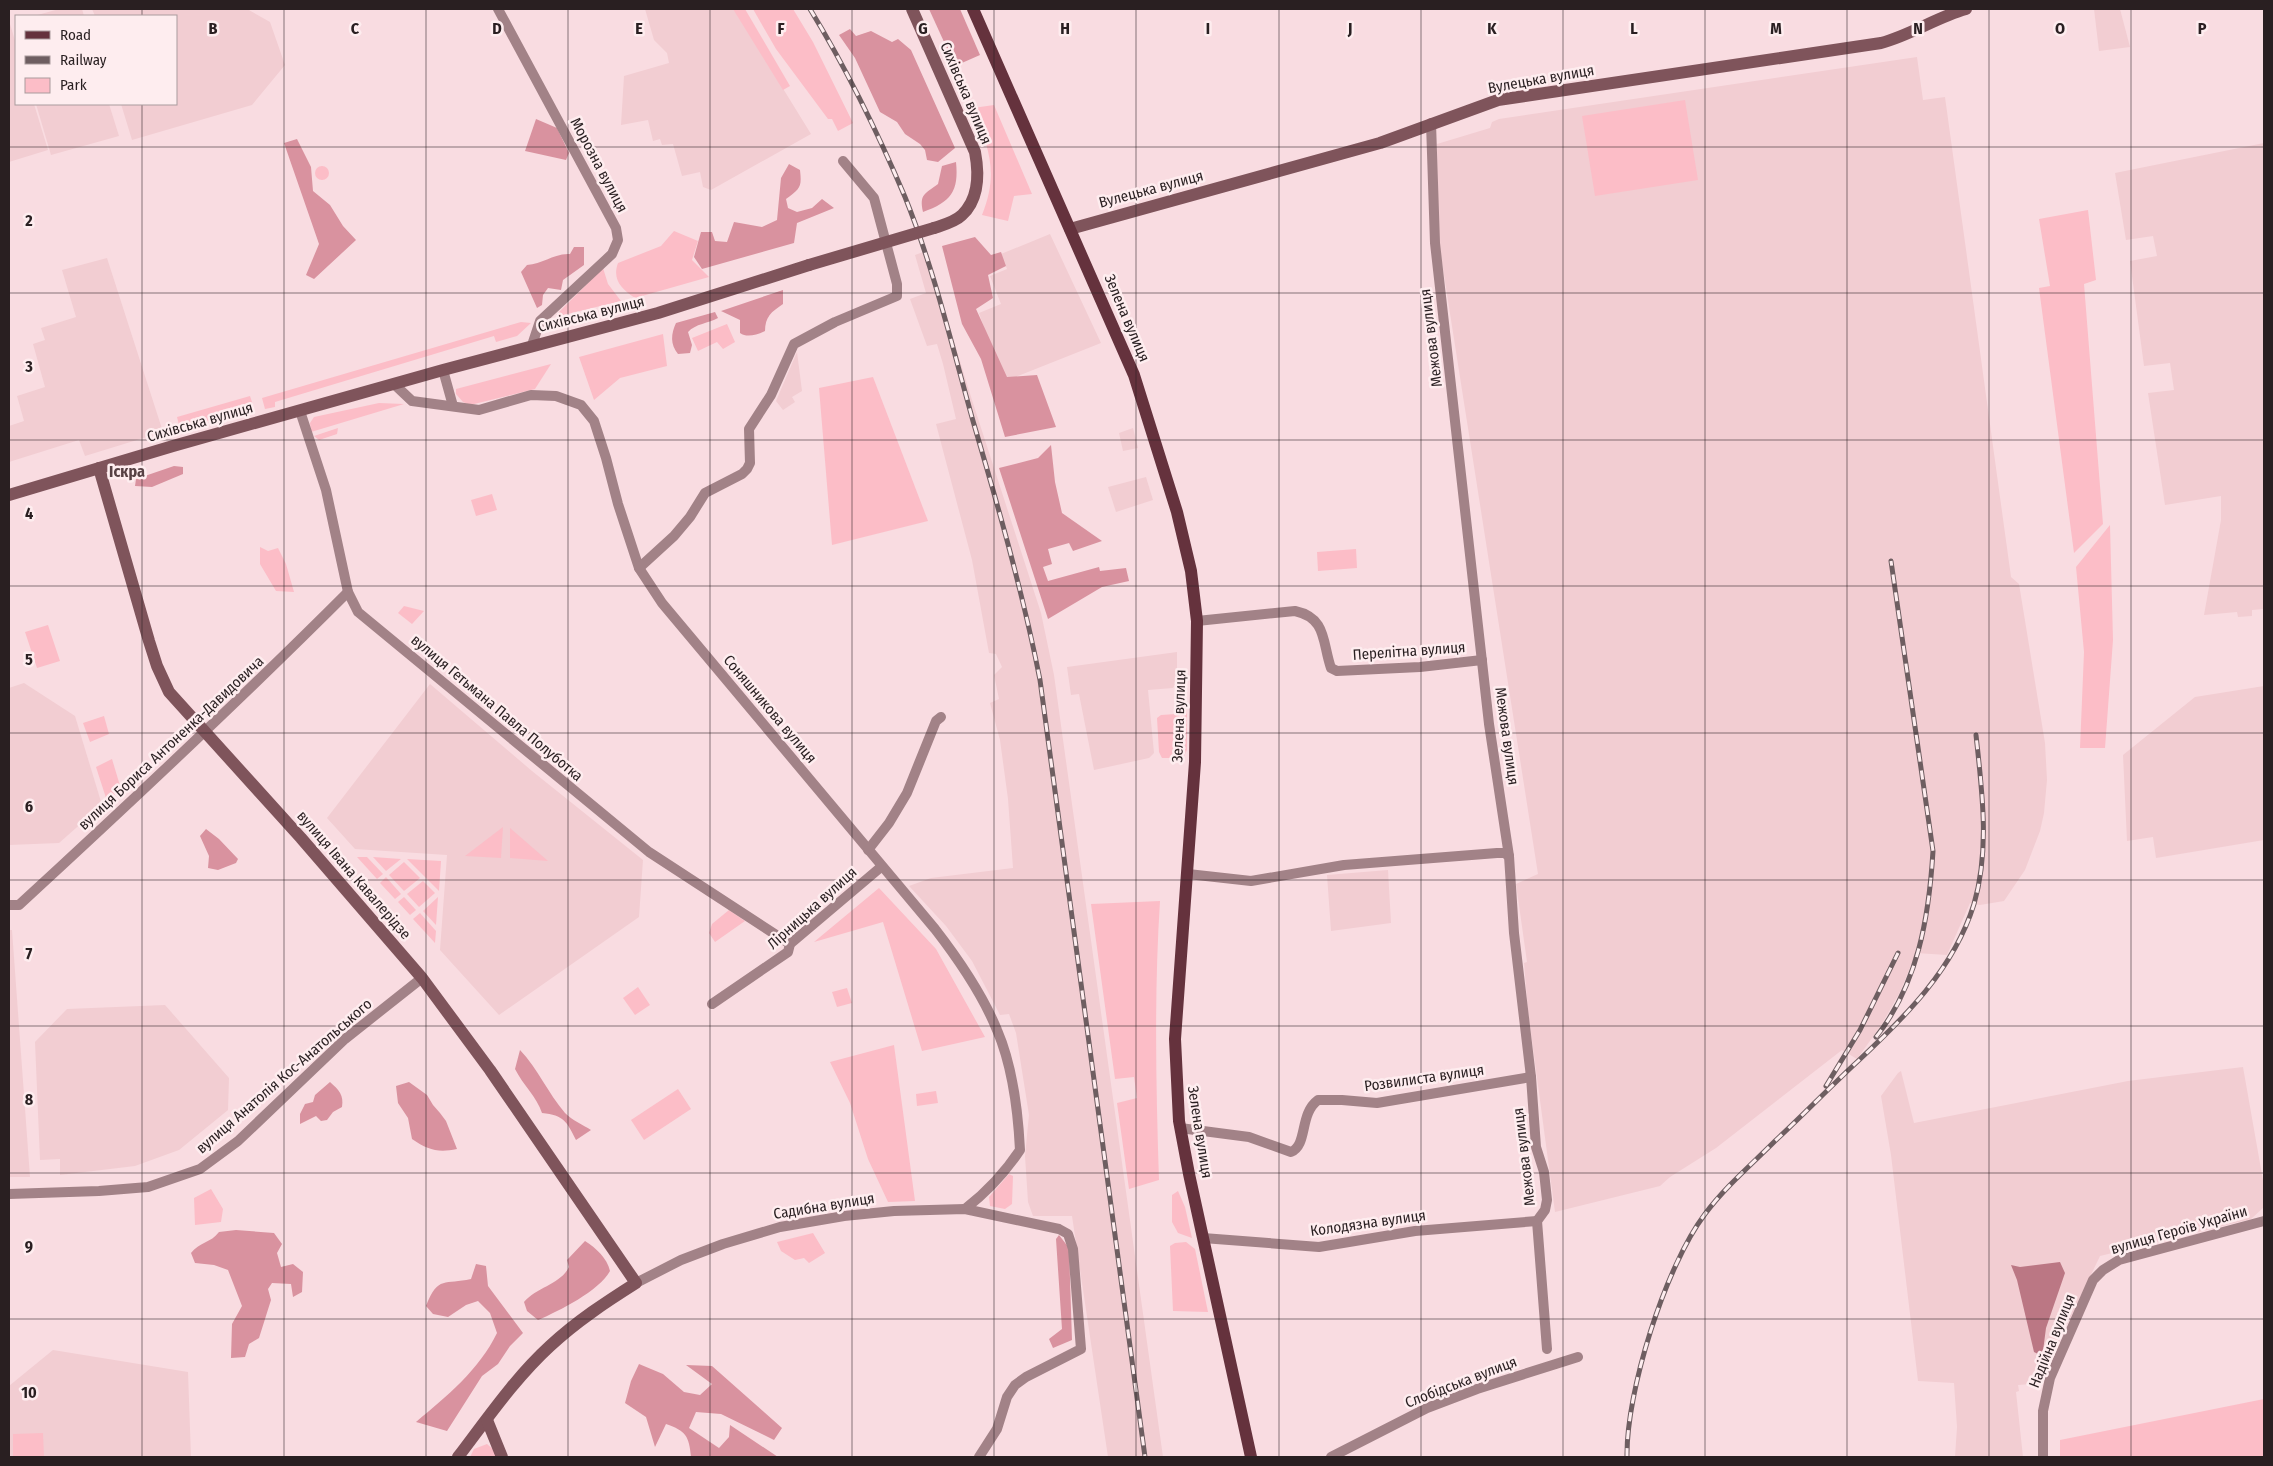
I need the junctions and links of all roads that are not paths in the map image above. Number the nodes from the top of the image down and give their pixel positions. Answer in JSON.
{"nodes":[{"id":1,"x":498,"y":9,"type":"edge"},
{"id":2,"x":912,"y":9,"type":"edge"},
{"id":3,"x":973,"y":9,"type":"edge"},
{"id":4,"x":1966,"y":9,"type":"edge"},
{"id":5,"x":1431,"y":123,"type":"junction"},
{"id":6,"x":843,"y":161,"type":"dead end"},
{"id":7,"x":1070,"y":229,"type":"junction"},
{"id":8,"x":532,"y":345,"type":"junction"},
{"id":9,"x":443,"y":370,"type":"junction"},
{"id":10,"x":394,"y":384,"type":"junction"},
{"id":11,"x":453,"y":406,"type":"junction"},
{"id":12,"x":300,"y":411,"type":"junction"},
{"id":13,"x":99,"y":468,"type":"junction"},
{"id":14,"x":9,"y":495,"type":"edge"},
{"id":15,"x":639,"y":568,"type":"junction"},
{"id":16,"x":348,"y":592,"type":"junction"},
{"id":17,"x":1197,"y":621,"type":"junction"},
{"id":18,"x":1482,"y":660,"type":"junction"},
{"id":19,"x":941,"y":717,"type":"dead end"},
{"id":20,"x":205,"y":734,"type":"junction"},
{"id":21,"x":868,"y":850,"type":"junction"},
{"id":22,"x":1509,"y":856,"type":"junction"},
{"id":23,"x":882,"y":866,"type":"junction"},
{"id":24,"x":1188,"y":874,"type":"junction"},
{"id":25,"x":9,"y":905,"type":"edge"},
{"id":26,"x":790,"y":944,"type":"junction"},
{"id":27,"x":422,"y":978,"type":"junction"},
{"id":28,"x":712,"y":1004,"type":"dead end"},
{"id":29,"x":1531,"y":1078,"type":"junction"},
{"id":30,"x":1180,"y":1128,"type":"junction"},
{"id":31,"x":9,"y":1194,"type":"edge"},
{"id":32,"x":965,"y":1209,"type":"junction"},
{"id":33,"x":1537,"y":1221,"type":"junction"},
{"id":34,"x":2264,"y":1221,"type":"edge"},
{"id":35,"x":1203,"y":1238,"type":"junction"},
{"id":36,"x":2103,"y":1270,"type":"joint"},
{"id":37,"x":636,"y":1282,"type":"junction"},
{"id":38,"x":1547,"y":1349,"type":"dead end"},
{"id":39,"x":1578,"y":1357,"type":"dead end"},
{"id":40,"x":487,"y":1420,"type":"junction"},
{"id":41,"x":458,"y":1457,"type":"edge"},
{"id":42,"x":502,"y":1457,"type":"edge"},
{"id":43,"x":979,"y":1457,"type":"edge"},
{"id":44,"x":1250,"y":1457,"type":"edge"},
{"id":45,"x":1331,"y":1457,"type":"edge"},
{"id":46,"x":2043,"y":1457,"type":"edge"}],
"edges":[{"from":1,"to":8,"type":"street","name":"Морозна вулиця"},
{"from":2,"to":8,"type":"street","name":"Сихівська вулиця","bridge":true},
{"from":3,"to":7,"type":"main road","name":"Зелена вулиця"},
{"from":4,"to":5,"type":"street","name":"Вулецька вулиця"},
{"from":5,"to":7,"type":"street","name":"Вулецька вулиця"},
{"from":5,"to":18,"type":"street","name":"Межова вулиця"},
{"from":6,"to":15,"type":"street"},
{"from":7,"to":17,"type":"main road","name":"Зелена вулиця"},
{"from":8,"to":9,"type":"street","name":"Сихівська вулиця"},
{"from":9,"to":10,"type":"street","name":"Сихівська вулиця"},
{"from":9,"to":11,"type":"street"},
{"from":10,"to":11,"type":"street","name":"Соняшникова вулиця"},
{"from":10,"to":12,"type":"street","name":"Сихівська вулиця"},
{"from":11,"to":15,"type":"street","name":"Соняшникова вулиця"},
{"from":12,"to":13,"type":"street","name":"Сихівська вулиця"},
{"from":12,"to":16,"type":"street","name":"вулиця Гетьмана Павла Полуботка"},
{"from":13,"to":14,"type":"street","name":"Сихівська вулиця"},
{"from":13,"to":20,"type":"street","name":"вулиця Івана Кавалерідзе"},
{"from":15,"to":21,"type":"street","name":"Соняшникова вулиця"},
{"from":16,"to":20,"type":"street","name":"вулиця Бориса Антоненка-Давидовича"},
{"from":16,"to":26,"type":"street","name":"вулиця Гетьмана Павла Полуботка"},
{"from":17,"to":18,"type":"street","name":"Перелітна вулиця"},
{"from":17,"to":24,"type":"main road","name":"Зелена вулиця"},
{"from":18,"to":22,"type":"street","name":"Межова вулиця"},
{"from":19,"to":21,"type":"street"},
{"from":20,"to":25,"type":"street","name":"вулиця Бориса Антоненка-Давидовича"},
{"from":20,"to":27,"type":"street","name":"вулиця Івана Кавалерідзе"},
{"from":21,"to":23,"type":"street","name":"Соняшникова вулиця"},
{"from":22,"to":24,"type":"street"},
{"from":22,"to":29,"type":"street","name":"Межова вулиця"},
{"from":23,"to":26,"type":"street","name":"Лірницька вулиця"},
{"from":23,"to":32,"type":"street"},
{"from":24,"to":30,"type":"main road","name":"Зелена вулиця"},
{"from":26,"to":28,"type":"street","name":"Лірницька вулиця"},
{"from":27,"to":31,"type":"street","name":"вулиця Анатолія Кос-Анатольського"},
{"from":27,"to":37,"type":"street","name":"вулиця Івана Кавалерідзе"},
{"from":29,"to":30,"type":"street","name":"Розвилиста вулиця"},
{"from":29,"to":33,"type":"street","name":"Межова вулиця"},
{"from":30,"to":35,"type":"main road","name":"Зелена вулиця"},
{"from":32,"to":37,"type":"street","name":"Садибна вулиця"},
{"from":32,"to":43,"type":"street","name":"Садибна вулиця"},
{"from":33,"to":35,"type":"street","name":"Колодязна вулиця"},
{"from":33,"to":38,"type":"street","name":"Межова вулиця"},
{"from":34,"to":36,"type":"street","name":"вулиця Героїв України"},
{"from":35,"to":44,"type":"main road","name":"Зелена вулиця"},
{"from":36,"to":46,"type":"street","name":"Надійна вулиця"},
{"from":37,"to":40,"type":"street"},
{"from":39,"to":45,"type":"street","name":"Слобідська вулиця"},
{"from":40,"to":41,"type":"street"},
{"from":40,"to":42,"type":"street"}]}
